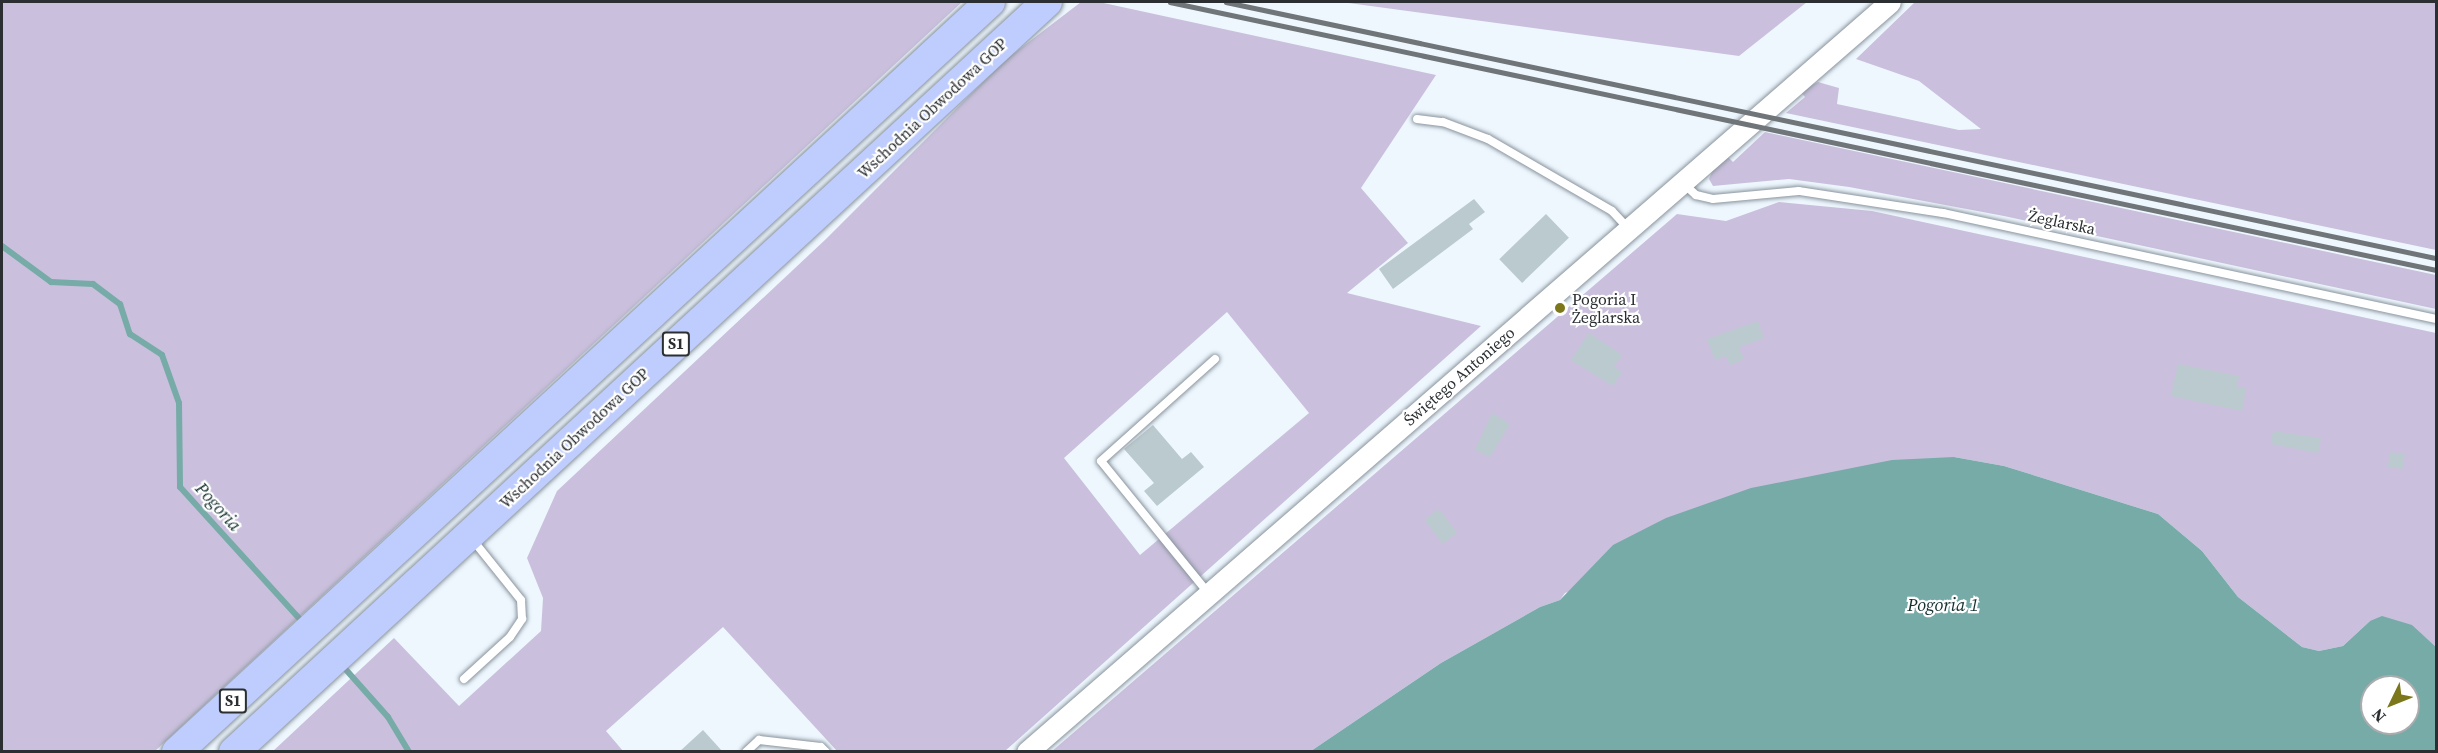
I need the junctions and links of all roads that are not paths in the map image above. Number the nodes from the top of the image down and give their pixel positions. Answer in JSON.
{"nodes":[{"id":1,"x":990,"y":2,"type":"edge"},
{"id":2,"x":1047,"y":2,"type":"edge"},
{"id":3,"x":1890,"y":2,"type":"edge"},
{"id":4,"x":1418,"y":119,"type":"dead end"},
{"id":5,"x":1682,"y":182,"type":"junction"},
{"id":6,"x":1629,"y":229,"type":"junction"},
{"id":7,"x":2436,"y":319,"type":"edge"},
{"id":8,"x":1215,"y":359,"type":"dead end"},
{"id":9,"x":469,"y":535,"type":"junction"},
{"id":10,"x":1209,"y":594,"type":"junction"},
{"id":11,"x":464,"y":678,"type":"dead end"},
{"id":12,"x":177,"y":752,"type":"edge"},
{"id":13,"x":234,"y":752,"type":"edge"},
{"id":14,"x":746,"y":752,"type":"edge"},
{"id":15,"x":826,"y":752,"type":"edge"},
{"id":16,"x":1027,"y":752,"type":"edge"}],
"edges":[{"from":1,"to":12,"type":"highway","number":"S1"},
{"from":2,"to":9,"type":"highway","name":"Wschodnia Obwodowa GOP","number":"S1"},
{"from":3,"to":5,"type":"street","name":"Świętego Antoniego"},
{"from":4,"to":6,"type":"lane"},
{"from":5,"to":6,"type":"street","name":"Świętego Antoniego"},
{"from":5,"to":7,"type":"lane","name":"Żeglarska"},
{"from":6,"to":10,"type":"street","name":"Świętego Antoniego"},
{"from":8,"to":10,"type":"lane"},
{"from":9,"to":11,"type":"lane"},
{"from":9,"to":13,"type":"highway","name":"Wschodnia Obwodowa GOP","number":"S1"},
{"from":10,"to":16,"type":"street","name":"Świętego Antoniego"},
{"from":14,"to":15,"type":"lane"}]}
